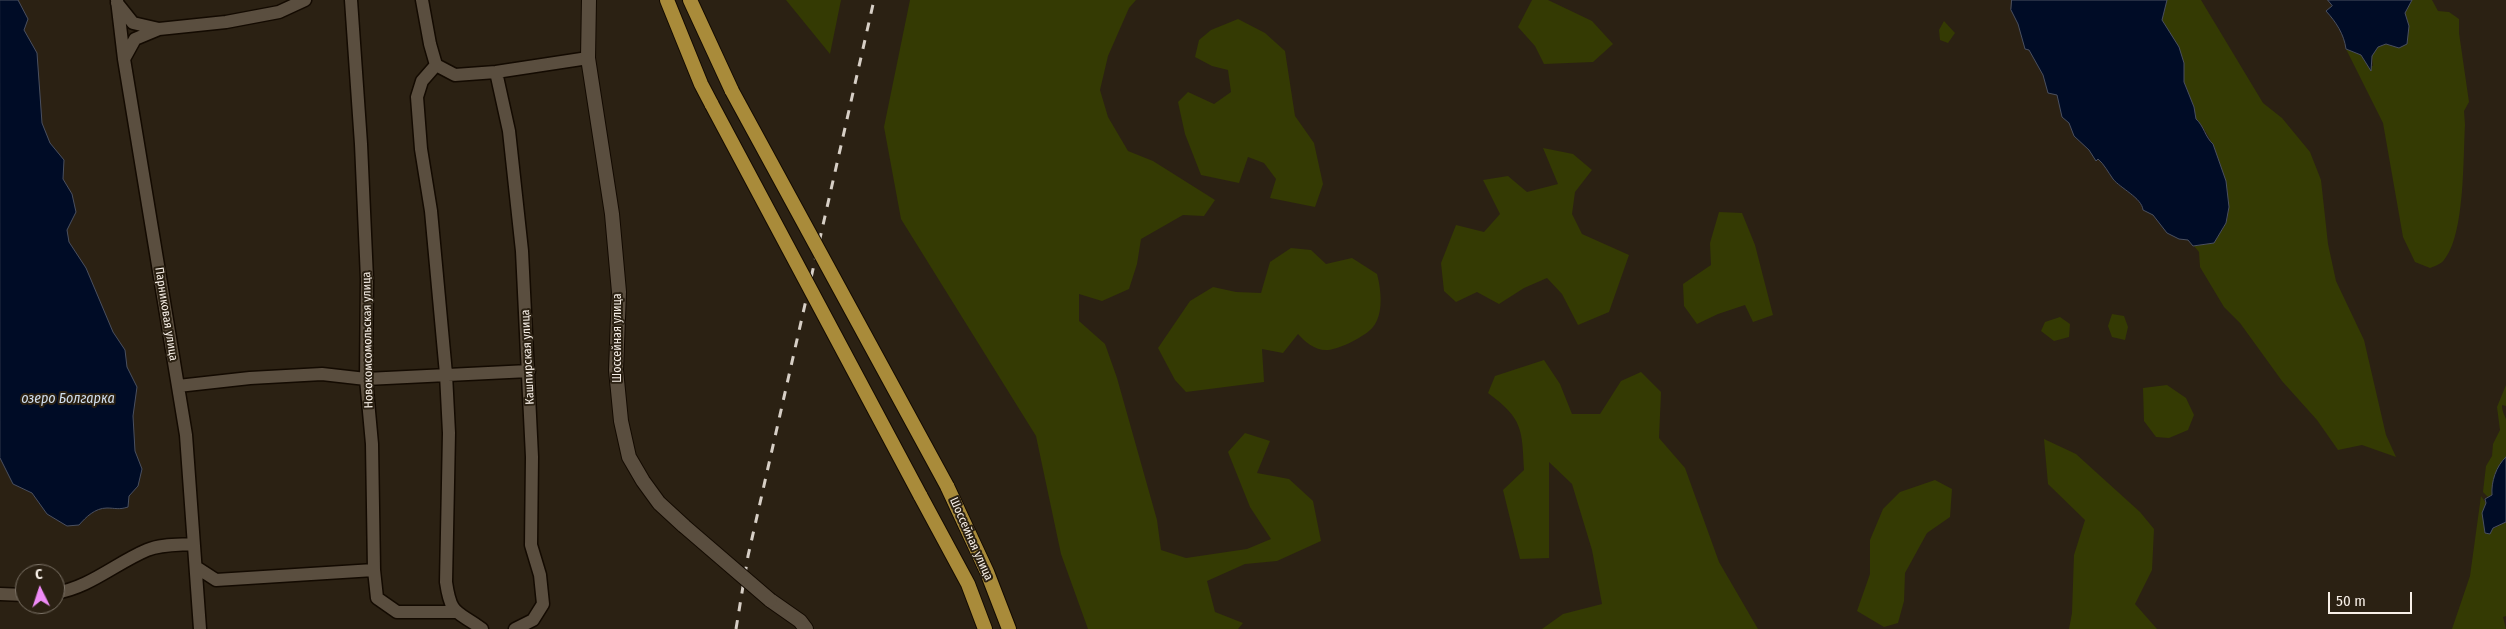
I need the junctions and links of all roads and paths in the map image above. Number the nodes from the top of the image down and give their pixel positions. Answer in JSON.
{"nodes":[{"id":1,"x":305,"y":0,"type":"edge"},
{"id":2,"x":350,"y":0,"type":"edge"},
{"id":3,"x":422,"y":0,"type":"edge"},
{"id":4,"x":589,"y":0,"type":"edge"},
{"id":5,"x":667,"y":0,"type":"edge"},
{"id":6,"x":690,"y":0,"type":"edge"},
{"id":7,"x":117,"y":1,"type":"edge"},
{"id":8,"x":159,"y":30,"type":"junction"},
{"id":9,"x":588,"y":58,"type":"junction"},
{"id":10,"x":124,"y":59,"type":"junction"},
{"id":11,"x":436,"y":65,"type":"junction"},
{"id":12,"x":496,"y":72,"type":"junction"},
{"id":13,"x":528,"y":370,"type":"junction"},
{"id":14,"x":446,"y":374,"type":"junction"},
{"id":15,"x":366,"y":379,"type":"junction"},
{"id":16,"x":178,"y":386,"type":"junction"},
{"id":17,"x":193,"y":544,"type":"junction"},
{"id":18,"x":196,"y":567,"type":"junction"},
{"id":19,"x":374,"y":570,"type":"junction"},
{"id":20,"x":65,"y":589,"type":"edge"},
{"id":21,"x":0,"y":594,"type":"edge"},
{"id":22,"x":15,"y":595,"type":"edge"},
{"id":23,"x":456,"y":612,"type":"junction"},
{"id":24,"x":200,"y":629,"type":"edge"},
{"id":25,"x":482,"y":629,"type":"edge"},
{"id":26,"x":515,"y":629,"type":"edge"},
{"id":27,"x":806,"y":629,"type":"edge"},
{"id":28,"x":986,"y":629,"type":"edge"},
{"id":29,"x":1009,"y":629,"type":"edge"}],
"edges":[{"from":1,"to":8,"type":"street"},
{"from":2,"to":15,"type":"street","name":"Новокомсомольская улица"},
{"from":3,"to":11,"type":"street"},
{"from":4,"to":9,"type":"main road","name":"Шоссейная улица"},
{"from":5,"to":28,"type":"main road","name":"Шоссейная улица","bridge":true},
{"from":6,"to":29,"type":"main road","name":"Шоссейная улица","bridge":true},
{"from":7,"to":8,"type":"street"},
{"from":7,"to":10,"type":"street","name":"Парниковая улица"},
{"from":8,"to":10,"type":"street"},
{"from":9,"to":12,"type":"street"},
{"from":9,"to":27,"type":"main road","name":"Шоссейная улица","bridge":true},
{"from":10,"to":16,"type":"street","name":"Парниковая улица"},
{"from":11,"to":12,"type":"street"},
{"from":11,"to":14,"type":"street"},
{"from":12,"to":13,"type":"street","name":"Кашпирская улица"},
{"from":13,"to":14,"type":"street"},
{"from":13,"to":26,"type":"street","name":"Кашпирская улица"},
{"from":14,"to":15,"type":"street"},
{"from":14,"to":23,"type":"street"},
{"from":15,"to":16,"type":"street"},
{"from":15,"to":19,"type":"street","name":"Новокомсомольская улица"},
{"from":16,"to":17,"type":"street","name":"Парниковая улица"},
{"from":17,"to":18,"type":"street","name":"Парниковая улица"},
{"from":17,"to":20,"type":"street"},
{"from":18,"to":19,"type":"street"},
{"from":18,"to":24,"type":"street","name":"Парниковая улица"},
{"from":19,"to":23,"type":"street","name":"Новокомсомольская улица"},
{"from":21,"to":22,"type":"street"},
{"from":23,"to":25,"type":"street"}]}
